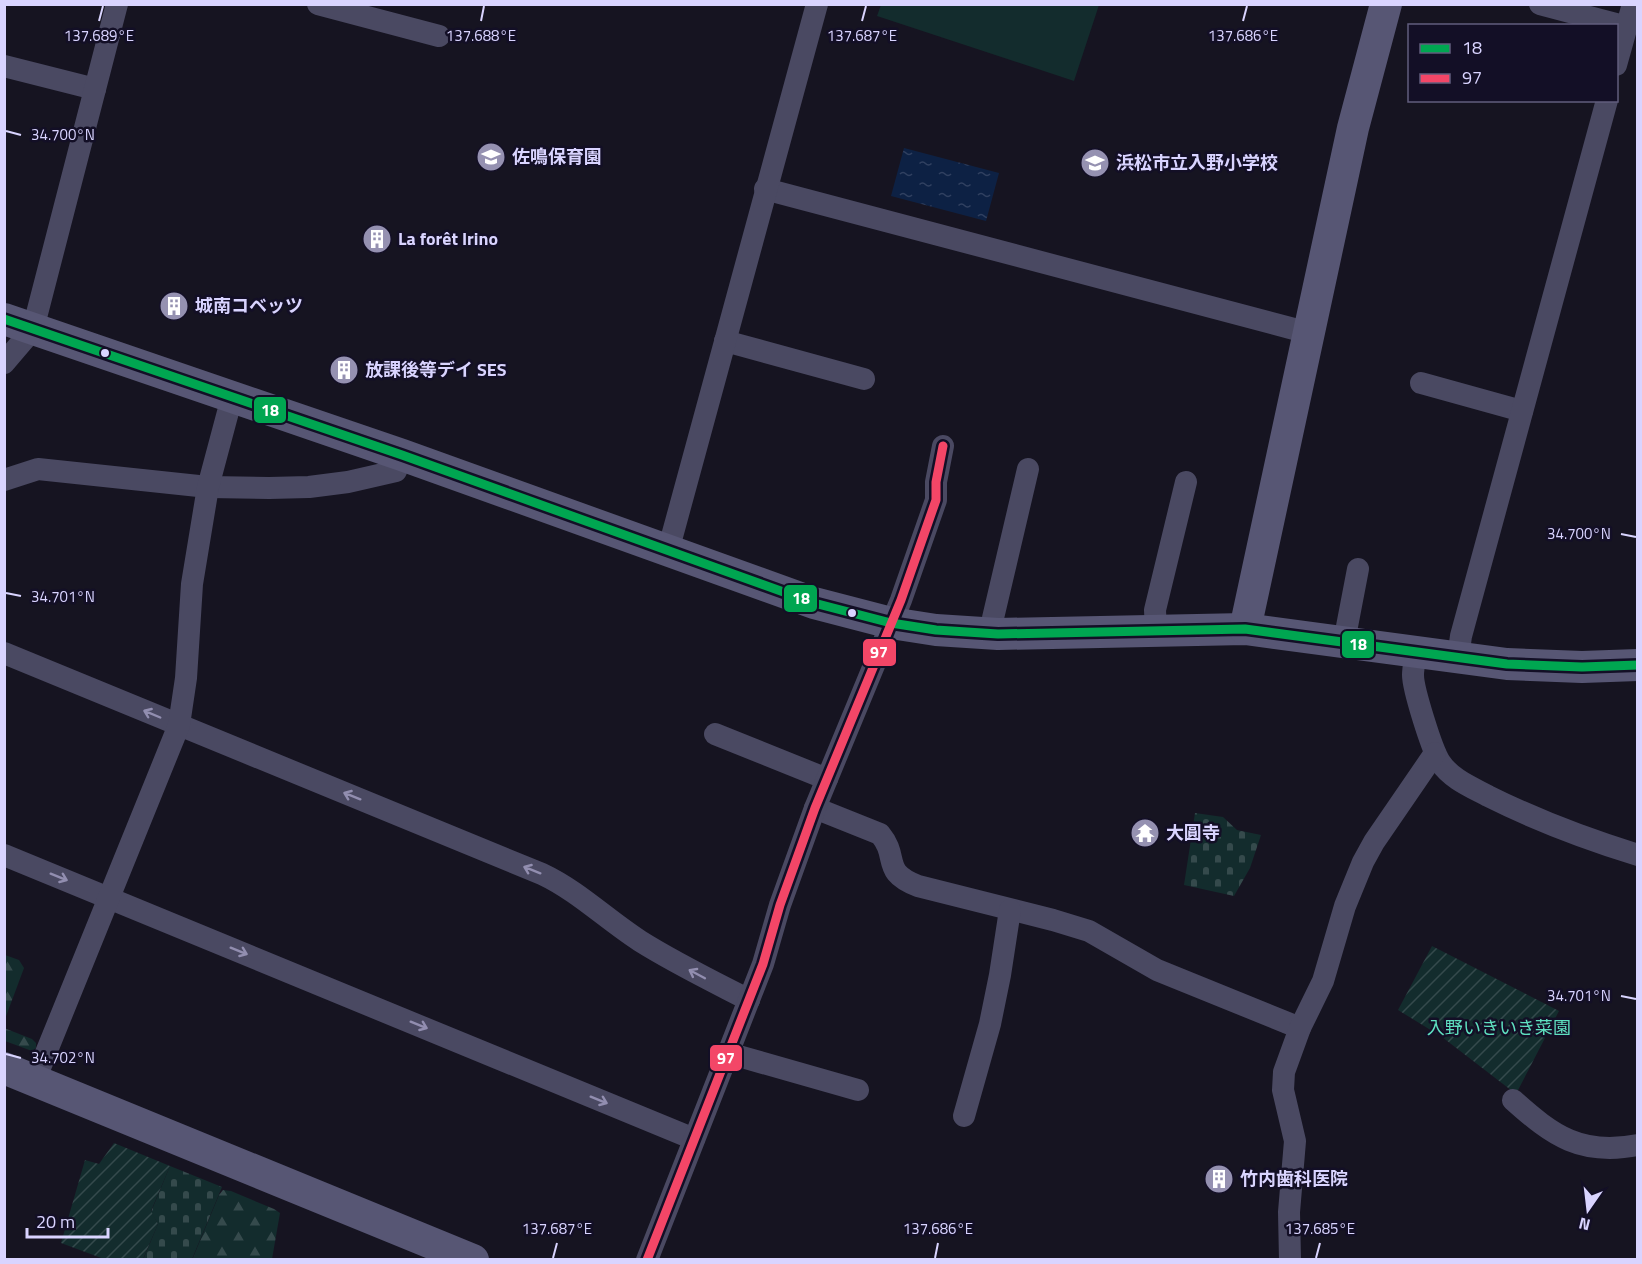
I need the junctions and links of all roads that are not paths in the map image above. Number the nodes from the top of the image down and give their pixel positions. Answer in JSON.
{"nodes":[{"id":1,"x":117,"y":4,"type":"edge"},
{"id":2,"x":318,"y":4,"type":"edge"},
{"id":3,"x":817,"y":4,"type":"edge"},
{"id":4,"x":1386,"y":4,"type":"edge"},
{"id":5,"x":1540,"y":4,"type":"edge"},
{"id":6,"x":1633,"y":4,"type":"edge"},
{"id":7,"x":1616,"y":24,"type":"edge"},
{"id":8,"x":1618,"y":25,"type":"edge"},
{"id":9,"x":1627,"y":27,"type":"junction"},
{"id":10,"x":439,"y":36,"type":"dead end"},
{"id":11,"x":1618,"y":61,"type":"edge"},
{"id":12,"x":4,"y":66,"type":"edge"},
{"id":13,"x":95,"y":89,"type":"junction"},
{"id":14,"x":1606,"y":102,"type":"edge"},
{"id":15,"x":765,"y":189,"type":"junction"},
{"id":16,"x":19,"y":324,"type":"edge"},
{"id":17,"x":1309,"y":333,"type":"junction"},
{"id":18,"x":725,"y":341,"type":"junction"},
{"id":19,"x":4,"y":363,"type":"edge"},
{"id":20,"x":864,"y":379,"type":"dead end"},
{"id":21,"x":1420,"y":383,"type":"dead end"},
{"id":22,"x":232,"y":397,"type":"junction"},
{"id":23,"x":1522,"y":411,"type":"junction"},
{"id":24,"x":943,"y":446,"type":"dead end"},
{"id":25,"x":402,"y":455,"type":"junction"},
{"id":26,"x":1028,"y":469,"type":"dead end"},
{"id":27,"x":4,"y":480,"type":"edge"},
{"id":28,"x":1186,"y":482,"type":"dead end"},
{"id":29,"x":208,"y":487,"type":"junction"},
{"id":30,"x":668,"y":551,"type":"junction"},
{"id":31,"x":1358,"y":569,"type":"dead end"},
{"id":32,"x":891,"y":623,"type":"junction"},
{"id":33,"x":1245,"y":629,"type":"junction"},
{"id":34,"x":1156,"y":631,"type":"junction"},
{"id":35,"x":993,"y":634,"type":"junction"},
{"id":36,"x":1344,"y":642,"type":"junction"},
{"id":37,"x":4,"y":652,"type":"edge"},
{"id":38,"x":1416,"y":652,"type":"junction"},
{"id":39,"x":1458,"y":658,"type":"junction"},
{"id":40,"x":1638,"y":665,"type":"edge"},
{"id":41,"x":179,"y":726,"type":"junction"},
{"id":42,"x":715,"y":734,"type":"dead end"},
{"id":43,"x":1435,"y":753,"type":"junction"},
{"id":44,"x":827,"y":779,"type":"junction"},
{"id":45,"x":815,"y":808,"type":"junction"},
{"id":46,"x":4,"y":855,"type":"edge"},
{"id":47,"x":1638,"y":855,"type":"edge"},
{"id":48,"x":109,"y":898,"type":"junction"},
{"id":49,"x":1010,"y":909,"type":"junction"},
{"id":50,"x":749,"y":1000,"type":"junction"},
{"id":51,"x":1300,"y":1028,"type":"junction"},
{"id":52,"x":728,"y":1053,"type":"junction"},
{"id":53,"x":4,"y":1068,"type":"edge"},
{"id":54,"x":35,"y":1080,"type":"junction"},
{"id":55,"x":858,"y":1090,"type":"dead end"},
{"id":56,"x":1513,"y":1100,"type":"dead end"},
{"id":57,"x":964,"y":1116,"type":"dead end"},
{"id":58,"x":694,"y":1139,"type":"junction"},
{"id":59,"x":1638,"y":1144,"type":"edge"},
{"id":60,"x":473,"y":1260,"type":"edge"},
{"id":61,"x":647,"y":1260,"type":"edge"},
{"id":62,"x":1290,"y":1260,"type":"edge"}],
"edges":[{"from":1,"to":13,"type":"street"},
{"from":2,"to":10,"type":"street"},
{"from":3,"to":15,"type":"street"},
{"from":4,"to":17,"type":"street"},
{"from":5,"to":7,"type":"street"},
{"from":6,"to":9,"type":"street"},
{"from":8,"to":9,"type":"street"},
{"from":9,"to":11,"type":"street"},
{"from":12,"to":13,"type":"street"},
{"from":13,"to":16,"type":"street"},
{"from":14,"to":23,"type":"street"},
{"from":15,"to":17,"type":"street"},
{"from":15,"to":18,"type":"street"},
{"from":16,"to":19,"type":"street"},
{"from":16,"to":22,"type":"street"},
{"from":17,"to":33,"type":"street"},
{"from":18,"to":20,"type":"street"},
{"from":18,"to":30,"type":"street"},
{"from":21,"to":23,"type":"street"},
{"from":22,"to":25,"type":"street"},
{"from":22,"to":29,"type":"street"},
{"from":23,"to":39,"type":"street"},
{"from":24,"to":32,"type":"street"},
{"from":25,"to":29,"type":"street"},
{"from":25,"to":30,"type":"street"},
{"from":26,"to":35,"type":"street"},
{"from":27,"to":29,"type":"street"},
{"from":28,"to":34,"type":"street"},
{"from":29,"to":41,"type":"street"},
{"from":30,"to":32,"type":"street"},
{"from":31,"to":36,"type":"street"},
{"from":32,"to":35,"type":"street"},
{"from":32,"to":44,"type":"street"},
{"from":33,"to":34,"type":"street"},
{"from":33,"to":36,"type":"street"},
{"from":34,"to":35,"type":"street"},
{"from":36,"to":38,"type":"street"},
{"from":41,"to":37,"type":"street","one_way":true},
{"from":38,"to":39,"type":"street"},
{"from":38,"to":43,"type":"street"},
{"from":39,"to":40,"type":"street"},
{"from":41,"to":48,"type":"street"},
{"from":50,"to":41,"type":"street","one_way":true},
{"from":42,"to":44,"type":"street"},
{"from":43,"to":47,"type":"street"},
{"from":43,"to":51,"type":"street"},
{"from":44,"to":45,"type":"street"},
{"from":45,"to":49,"type":"street"},
{"from":45,"to":50,"type":"street"},
{"from":46,"to":48,"type":"street","one_way":true},
{"from":48,"to":54,"type":"street"},
{"from":48,"to":58,"type":"street","one_way":true},
{"from":49,"to":51,"type":"street"},
{"from":49,"to":57,"type":"street"},
{"from":50,"to":52,"type":"street"},
{"from":51,"to":62,"type":"street"},
{"from":52,"to":55,"type":"street"},
{"from":52,"to":58,"type":"street"},
{"from":53,"to":54,"type":"street"},
{"from":54,"to":60,"type":"street"},
{"from":56,"to":59,"type":"street"},
{"from":58,"to":61,"type":"street"}]}
